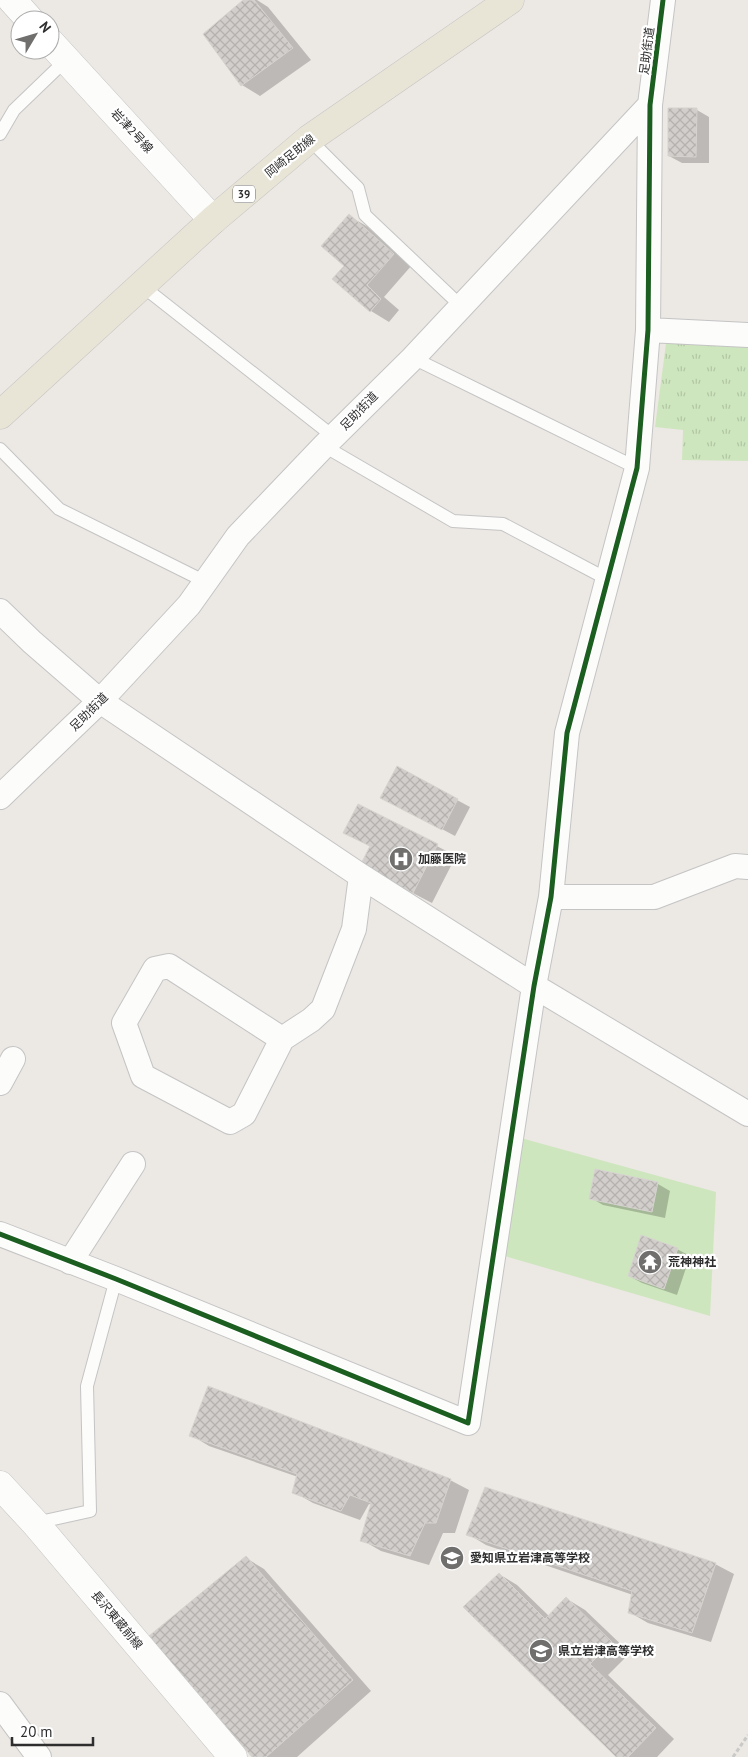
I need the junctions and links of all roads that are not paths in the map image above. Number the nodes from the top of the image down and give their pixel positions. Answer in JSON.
{"nodes":[{"id":1,"x":12,"y":0,"type":"edge"},
{"id":2,"x":510,"y":0,"type":"edge"},
{"id":3,"x":664,"y":0,"type":"edge"},
{"id":4,"x":21,"y":10,"type":"edge"},
{"id":5,"x":60,"y":53,"type":"edge"},
{"id":6,"x":51,"y":60,"type":"edge"},
{"id":7,"x":650,"y":105,"type":"junction"},
{"id":8,"x":0,"y":134,"type":"edge"},
{"id":9,"x":309,"y":139,"type":"junction"},
{"id":10,"x":213,"y":220,"type":"junction"},
{"id":11,"x":141,"y":285,"type":"junction"},
{"id":12,"x":461,"y":306,"type":"junction"},
{"id":13,"x":648,"y":330,"type":"junction"},
{"id":14,"x":748,"y":335,"type":"edge"},
{"id":15,"x":413,"y":358,"type":"junction"},
{"id":16,"x":0,"y":416,"type":"edge"},
{"id":17,"x":329,"y":442,"type":"junction"},
{"id":18,"x":0,"y":449,"type":"edge"},
{"id":19,"x":637,"y":468,"type":"junction"},
{"id":20,"x":607,"y":579,"type":"junction"},
{"id":21,"x":206,"y":582,"type":"junction"},
{"id":22,"x":0,"y":611,"type":"edge"},
{"id":23,"x":100,"y":701,"type":"junction"},
{"id":24,"x":0,"y":797,"type":"edge"},
{"id":25,"x":748,"y":867,"type":"edge"},
{"id":26,"x":361,"y":876,"type":"junction"},
{"id":27,"x":551,"y":897,"type":"junction"},
{"id":28,"x":534,"y":986,"type":"junction"},
{"id":29,"x":282,"y":1039,"type":"junction"},
{"id":30,"x":13,"y":1059,"type":"dead end"},
{"id":31,"x":0,"y":1083,"type":"edge"},
{"id":32,"x":748,"y":1114,"type":"edge"},
{"id":33,"x":133,"y":1164,"type":"dead end"},
{"id":34,"x":0,"y":1234,"type":"edge"},
{"id":35,"x":70,"y":1262,"type":"junction"},
{"id":36,"x":116,"y":1279,"type":"junction"},
{"id":37,"x":0,"y":1485,"type":"edge"},
{"id":38,"x":35,"y":1523,"type":"junction"},
{"id":39,"x":0,"y":1704,"type":"edge"},
{"id":40,"x":39,"y":1757,"type":"edge"},
{"id":41,"x":232,"y":1757,"type":"edge"}],
"edges":[{"from":1,"to":4,"type":"main road"},
{"from":2,"to":9,"type":"main road","name":"岡崎足助線","number":"39"},
{"from":3,"to":7,"type":"street","name":"足助街道"},
{"from":5,"to":10,"type":"main road","name":"岩津2号線"},
{"from":6,"to":8,"type":"lane"},
{"from":7,"to":12,"type":"street","name":"足助街道"},
{"from":7,"to":13,"type":"street"},
{"from":9,"to":10,"type":"main road","name":"岡崎足助線","number":"39"},
{"from":9,"to":12,"type":"lane"},
{"from":10,"to":11,"type":"main road","name":"岡崎足助線","number":"39"},
{"from":11,"to":16,"type":"main road","name":"岡崎足助線","number":"39"},
{"from":11,"to":17,"type":"lane"},
{"from":12,"to":15,"type":"street","name":"足助街道"},
{"from":13,"to":14,"type":"street"},
{"from":13,"to":19,"type":"street"},
{"from":15,"to":17,"type":"street","name":"足助街道"},
{"from":15,"to":19,"type":"lane"},
{"from":17,"to":20,"type":"lane"},
{"from":17,"to":21,"type":"street","name":"足助街道"},
{"from":18,"to":21,"type":"lane"},
{"from":19,"to":20,"type":"street"},
{"from":20,"to":27,"type":"street"},
{"from":21,"to":23,"type":"street","name":"足助街道"},
{"from":22,"to":23,"type":"street"},
{"from":23,"to":24,"type":"street","name":"足助街道"},
{"from":23,"to":26,"type":"street"},
{"from":25,"to":27,"type":"street"},
{"from":26,"to":28,"type":"street"},
{"from":26,"to":29,"type":"street"},
{"from":27,"to":28,"type":"street"},
{"from":28,"to":32,"type":"street"},
{"from":28,"to":36,"type":"street"},
{"from":29,"to":29,"type":"street"},
{"from":30,"to":31,"type":"street"},
{"from":33,"to":35,"type":"street"},
{"from":34,"to":35,"type":"street"},
{"from":35,"to":36,"type":"street"},
{"from":36,"to":38,"type":"lane"},
{"from":37,"to":38,"type":"main road","name":"長沢東蔵前線"},
{"from":38,"to":41,"type":"main road","name":"長沢東蔵前線"},
{"from":39,"to":40,"type":"street"}]}
